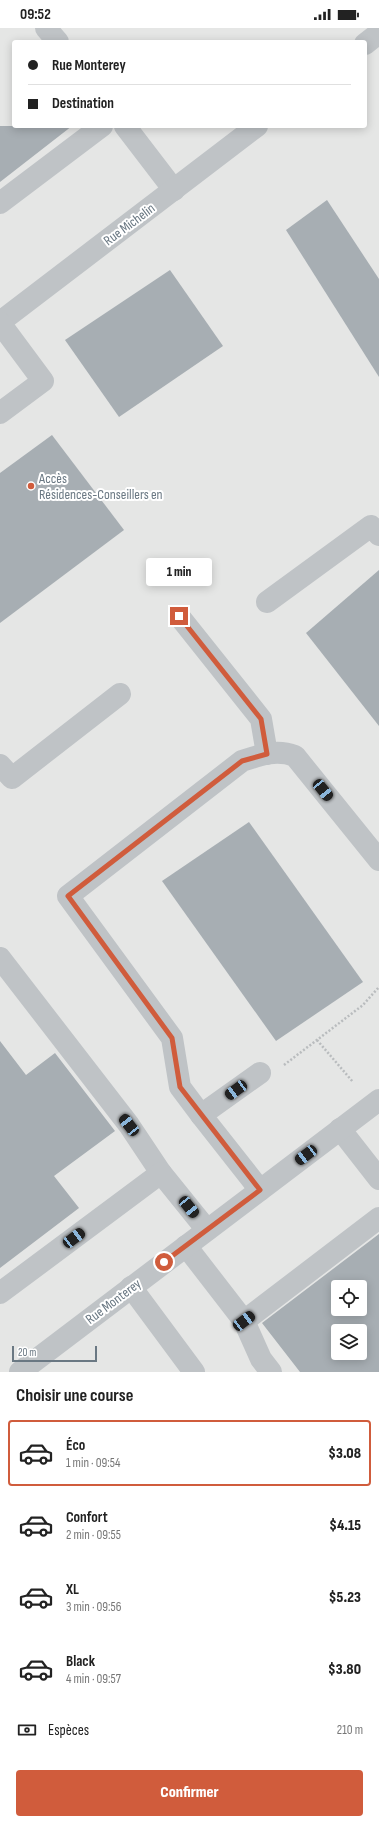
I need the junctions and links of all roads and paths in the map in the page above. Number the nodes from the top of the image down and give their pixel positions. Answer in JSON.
{"nodes":[{"id":1,"x":46,"y":28,"type":"edge"},
{"id":2,"x":379,"y":33,"type":"edge"},
{"id":3,"x":56,"y":40,"type":"edge"},
{"id":4,"x":367,"y":42,"type":"edge"},
{"id":5,"x":99,"y":128,"type":"edge"},
{"id":6,"x":127,"y":128,"type":"edge"},
{"id":7,"x":254,"y":128,"type":"edge"},
{"id":8,"x":174,"y":190,"type":"junction"},
{"id":9,"x":0,"y":203,"type":"edge"},
{"id":10,"x":0,"y":322,"type":"edge"},
{"id":11,"x":0,"y":412,"type":"edge"},
{"id":12,"x":379,"y":535,"type":"edge"},
{"id":13,"x":266,"y":602,"type":"dead end"},
{"id":14,"x":179,"y":616,"type":"dead end"},
{"id":15,"x":120,"y":694,"type":"dead end"},
{"id":16,"x":267,"y":754,"type":"junction"},
{"id":17,"x":4,"y":776,"type":"edge"},
{"id":18,"x":379,"y":860,"type":"edge"},
{"id":19,"x":0,"y":958,"type":"edge"},
{"id":20,"x":379,"y":987,"type":"edge"},
{"id":21,"x":317,"y":1040,"type":"junction"},
{"id":22,"x":269,"y":1071,"type":"joint"},
{"id":23,"x":353,"y":1082,"type":"dead end"},
{"id":24,"x":379,"y":1100,"type":"edge"},
{"id":25,"x":201,"y":1115,"type":"junction"},
{"id":26,"x":340,"y":1129,"type":"junction"},
{"id":27,"x":161,"y":1173,"type":"junction"},
{"id":28,"x":379,"y":1179,"type":"edge"},
{"id":29,"x":260,"y":1190,"type":"junction"},
{"id":30,"x":379,"y":1218,"type":"edge"},
{"id":31,"x":207,"y":1230,"type":"junction"},
{"id":32,"x":186,"y":1246,"type":"junction"},
{"id":33,"x":131,"y":1287,"type":"junction"},
{"id":34,"x":0,"y":1293,"type":"edge"},
{"id":35,"x":244,"y":1321,"type":"junction"},
{"id":36,"x":20,"y":1372,"type":"edge"},
{"id":37,"x":194,"y":1372,"type":"edge"},
{"id":38,"x":271,"y":1372,"type":"edge"}],
"edges":[{"from":1,"to":3,"type":"street"},
{"from":2,"to":4,"type":"street"},
{"from":5,"to":9,"type":"street"},
{"from":6,"to":8,"type":"street"},
{"from":7,"to":8,"type":"street","name":"Rue Michelin"},
{"from":8,"to":10,"type":"street","name":"Rue Michelin"},
{"from":10,"to":11,"type":"street"},
{"from":12,"to":13,"type":"street"},
{"from":14,"to":16,"type":"street"},
{"from":15,"to":17,"type":"street"},
{"from":16,"to":18,"type":"street"},
{"from":16,"to":25,"type":"street"},
{"from":19,"to":27,"type":"street"},
{"from":20,"to":21,"type":"path"},
{"from":21,"to":22,"type":"path"},
{"from":21,"to":23,"type":"path"},
{"from":22,"to":25,"type":"street"},
{"from":24,"to":26,"type":"street","name":"Rue Monterey"},
{"from":25,"to":29,"type":"street"},
{"from":26,"to":28,"type":"street"},
{"from":26,"to":29,"type":"street","name":"Rue Monterey"},
{"from":27,"to":31,"type":"street"},
{"from":27,"to":34,"type":"street"},
{"from":29,"to":31,"type":"street","name":"Rue Monterey"},
{"from":30,"to":35,"type":"street"},
{"from":31,"to":32,"type":"street","name":"Rue Monterey"},
{"from":32,"to":33,"type":"street","name":"Rue Monterey"},
{"from":32,"to":35,"type":"street"},
{"from":33,"to":36,"type":"street","name":"Rue Monterey"},
{"from":33,"to":37,"type":"street"},
{"from":35,"to":38,"type":"street"}]}
